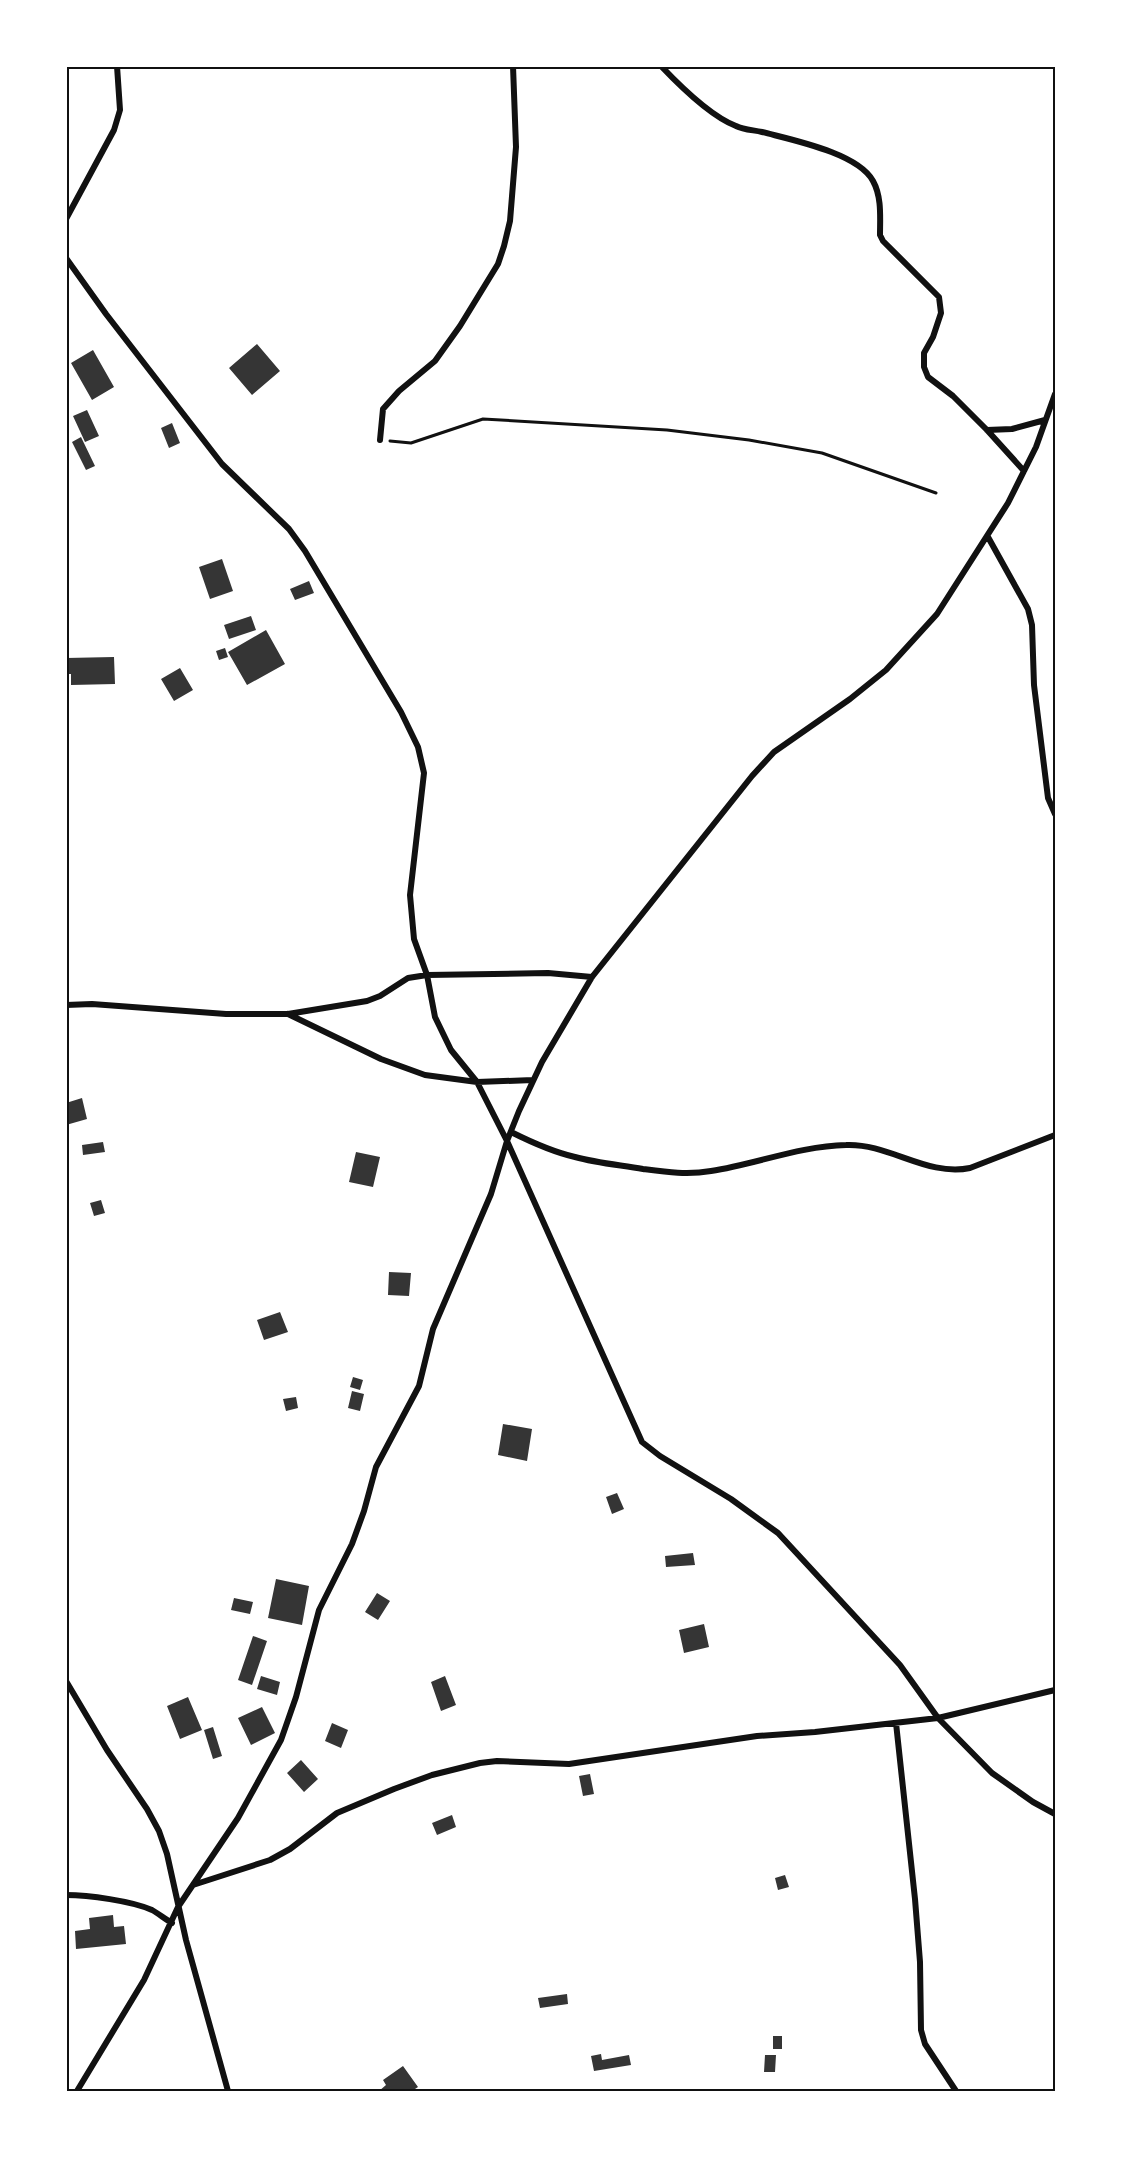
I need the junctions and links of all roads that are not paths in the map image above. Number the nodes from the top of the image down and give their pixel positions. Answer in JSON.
{"nodes":[{"id":1,"x":117,"y":66,"type":"edge"},
{"id":2,"x":513,"y":66,"type":"edge"},
{"id":3,"x":661,"y":66,"type":"edge"},
{"id":4,"x":66,"y":219,"type":"edge"},
{"id":5,"x":66,"y":258,"type":"edge"},
{"id":6,"x":1055,"y":394,"type":"edge"},
{"id":7,"x":1045,"y":420,"type":"junction"},
{"id":8,"x":987,"y":430,"type":"junction"},
{"id":9,"x":380,"y":441,"type":"road end"},
{"id":10,"x":1024,"y":471,"type":"junction"},
{"id":11,"x":988,"y":537,"type":"junction"},
{"id":12,"x":1055,"y":814,"type":"edge"},
{"id":13,"x":427,"y":975,"type":"junction"},
{"id":14,"x":592,"y":977,"type":"junction"},
{"id":15,"x":66,"y":1005,"type":"edge"},
{"id":16,"x":288,"y":1014,"type":"junction"},
{"id":17,"x":534,"y":1080,"type":"junction"},
{"id":18,"x":477,"y":1082,"type":"junction"},
{"id":19,"x":511,"y":1132,"type":"junction"},
{"id":20,"x":1055,"y":1135,"type":"edge"},
{"id":21,"x":507,"y":1141,"type":"junction"},
{"id":22,"x":66,"y":1681,"type":"edge"},
{"id":23,"x":1055,"y":1690,"type":"edge"},
{"id":24,"x":938,"y":1719,"type":"junction"},
{"id":25,"x":896,"y":1723,"type":"junction"},
{"id":26,"x":1055,"y":1814,"type":"edge"},
{"id":27,"x":193,"y":1885,"type":"junction"},
{"id":28,"x":66,"y":1895,"type":"edge"},
{"id":29,"x":178,"y":1907,"type":"junction"},
{"id":30,"x":172,"y":1923,"type":"junction"},
{"id":31,"x":77,"y":2091,"type":"edge"},
{"id":32,"x":228,"y":2091,"type":"edge"},
{"id":33,"x":956,"y":2091,"type":"edge"}],
"edges":[{"from":1,"to":4,"type":"street"},
{"from":2,"to":9,"type":"street"},
{"from":3,"to":8,"type":"street"},
{"from":5,"to":13,"type":"street"},
{"from":6,"to":7,"type":"street"},
{"from":7,"to":8,"type":"street"},
{"from":7,"to":10,"type":"street"},
{"from":8,"to":10,"type":"street"},
{"from":10,"to":11,"type":"street"},
{"from":11,"to":12,"type":"street"},
{"from":11,"to":14,"type":"street"},
{"from":13,"to":14,"type":"street"},
{"from":13,"to":16,"type":"street"},
{"from":13,"to":18,"type":"street"},
{"from":14,"to":17,"type":"street"},
{"from":15,"to":16,"type":"street"},
{"from":16,"to":18,"type":"street"},
{"from":17,"to":18,"type":"street"},
{"from":17,"to":19,"type":"street"},
{"from":18,"to":21,"type":"street"},
{"from":19,"to":20,"type":"street"},
{"from":19,"to":21,"type":"street"},
{"from":21,"to":24,"type":"street"},
{"from":21,"to":27,"type":"street"},
{"from":22,"to":29,"type":"street"},
{"from":23,"to":24,"type":"street"},
{"from":24,"to":25,"type":"street"},
{"from":24,"to":26,"type":"street"},
{"from":25,"to":27,"type":"street"},
{"from":25,"to":33,"type":"street"},
{"from":27,"to":29,"type":"street"},
{"from":28,"to":30,"type":"street"},
{"from":29,"to":30,"type":"street"},
{"from":29,"to":32,"type":"street"},
{"from":30,"to":31,"type":"street"}]}
